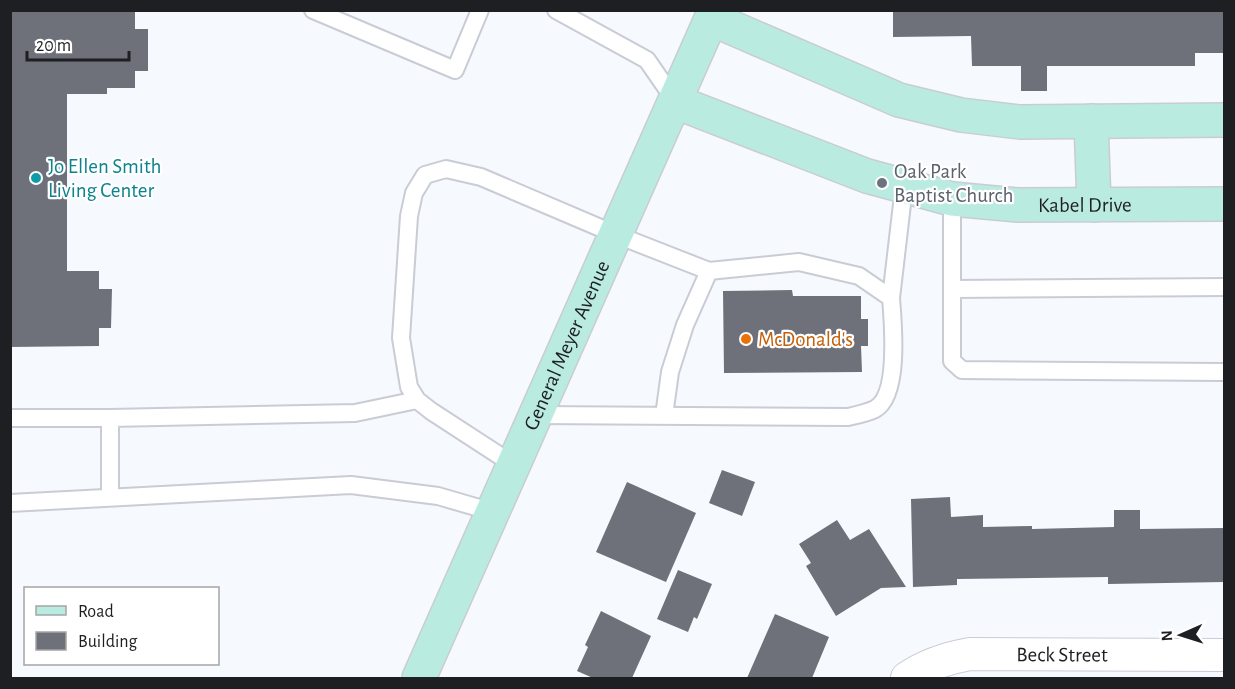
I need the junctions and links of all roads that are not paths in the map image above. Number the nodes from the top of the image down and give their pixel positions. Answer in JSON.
{"nodes":[{"id":1,"x":313,"y":10,"type":"edge"},
{"id":2,"x":480,"y":10,"type":"edge"},
{"id":3,"x":556,"y":10,"type":"edge"},
{"id":4,"x":707,"y":13,"type":"edge"},
{"id":5,"x":676,"y":102,"type":"junction"},
{"id":6,"x":1224,"y":120,"type":"edge"},
{"id":7,"x":1091,"y":121,"type":"junction"},
{"id":8,"x":904,"y":187,"type":"junction"},
{"id":9,"x":952,"y":199,"type":"junction"},
{"id":10,"x":1224,"y":204,"type":"edge"},
{"id":11,"x":1094,"y":205,"type":"junction"},
{"id":12,"x":616,"y":235,"type":"junction"},
{"id":13,"x":708,"y":271,"type":"junction"},
{"id":14,"x":1224,"y":287,"type":"edge"},
{"id":15,"x":952,"y":289,"type":"junction"},
{"id":16,"x":891,"y":298,"type":"junction"},
{"id":17,"x":1224,"y":372,"type":"edge"},
{"id":18,"x":417,"y":400,"type":"junction"},
{"id":19,"x":536,"y":415,"type":"junction"},
{"id":20,"x":664,"y":416,"type":"junction"},
{"id":21,"x":10,"y":418,"type":"edge"},
{"id":22,"x":110,"y":418,"type":"junction"},
{"id":23,"x":514,"y":465,"type":"junction"},
{"id":24,"x":110,"y":497,"type":"junction"},
{"id":25,"x":10,"y":503,"type":"edge"},
{"id":26,"x":493,"y":512,"type":"junction"},
{"id":27,"x":1224,"y":655,"type":"edge"},
{"id":28,"x":419,"y":678,"type":"edge"},
{"id":29,"x":907,"y":678,"type":"edge"}],
"edges":[{"from":1,"to":2,"type":"lane"},
{"from":3,"to":5,"type":"lane"},
{"from":4,"to":5,"type":"street","name":"General Meyer Avenue"},
{"from":4,"to":7,"type":"street"},
{"from":5,"to":8,"type":"street","name":"Kabel Drive"},
{"from":5,"to":12,"type":"street","name":"General Meyer Avenue"},
{"from":6,"to":7,"type":"street"},
{"from":7,"to":11,"type":"street"},
{"from":8,"to":9,"type":"street","name":"Kabel Drive"},
{"from":8,"to":16,"type":"lane"},
{"from":9,"to":11,"type":"street","name":"Kabel Drive"},
{"from":9,"to":15,"type":"lane"},
{"from":10,"to":11,"type":"street","name":"Kabel Drive"},
{"from":12,"to":13,"type":"lane"},
{"from":12,"to":18,"type":"lane"},
{"from":12,"to":19,"type":"street","name":"General Meyer Avenue"},
{"from":13,"to":16,"type":"lane"},
{"from":13,"to":20,"type":"lane"},
{"from":14,"to":15,"type":"lane"},
{"from":15,"to":17,"type":"lane"},
{"from":16,"to":20,"type":"lane"},
{"from":18,"to":22,"type":"lane"},
{"from":18,"to":23,"type":"lane"},
{"from":19,"to":20,"type":"lane"},
{"from":19,"to":23,"type":"street","name":"General Meyer Avenue"},
{"from":21,"to":22,"type":"lane"},
{"from":22,"to":24,"type":"lane"},
{"from":23,"to":26,"type":"street","name":"General Meyer Avenue"},
{"from":24,"to":25,"type":"lane"},
{"from":24,"to":26,"type":"lane"},
{"from":26,"to":28,"type":"street","name":"General Meyer Avenue"},
{"from":27,"to":29,"type":"street","name":"Beck Street"}]}
